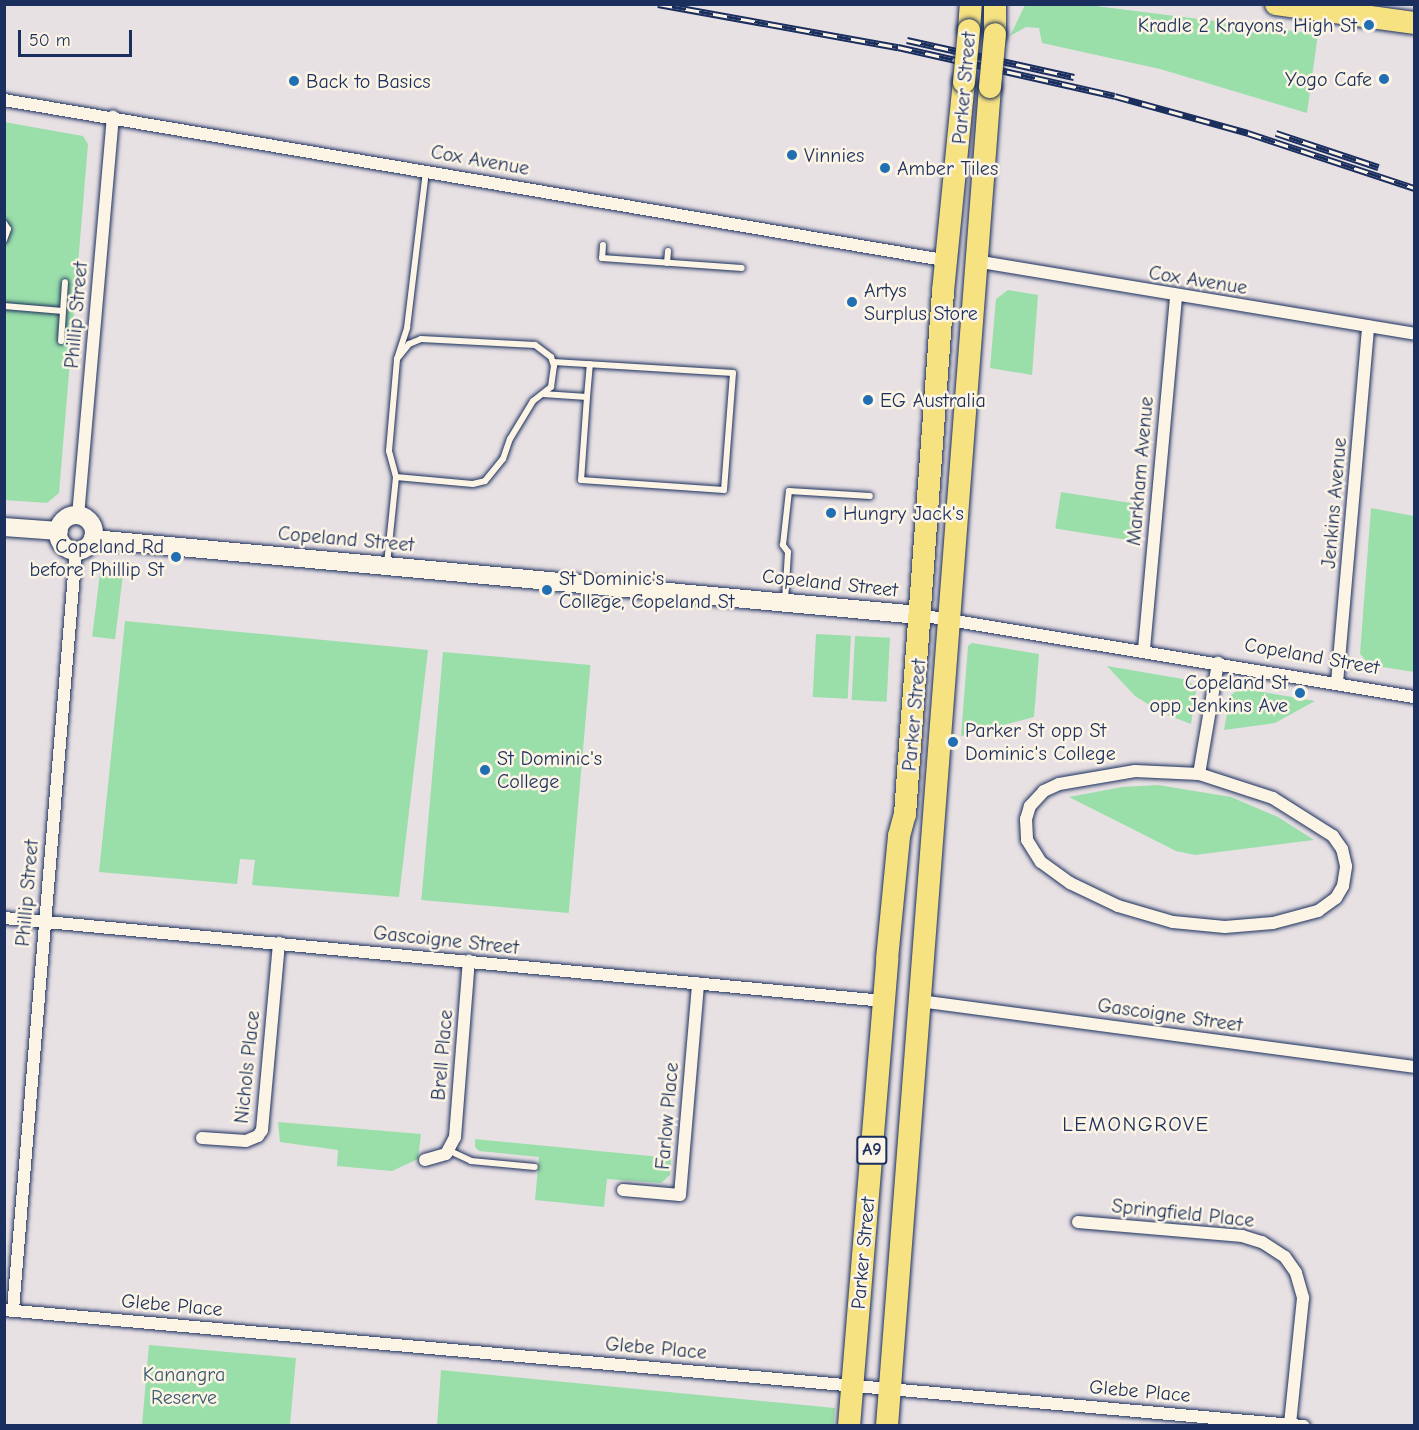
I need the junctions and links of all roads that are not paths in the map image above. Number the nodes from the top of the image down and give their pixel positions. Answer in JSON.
{"nodes":[{"id":1,"x":1012,"y":4,"type":"edge"},
{"id":2,"x":1276,"y":4,"type":"edge"},
{"id":3,"x":1393,"y":4,"type":"edge"},
{"id":4,"x":1414,"y":8,"type":"edge"},
{"id":5,"x":968,"y":15,"type":"edge"},
{"id":6,"x":996,"y":22,"type":"edge"},
{"id":7,"x":1414,"y":23,"type":"edge"},
{"id":8,"x":4,"y":100,"type":"edge"},
{"id":9,"x":113,"y":117,"type":"junction"},
{"id":10,"x":426,"y":170,"type":"junction"},
{"id":11,"x":4,"y":223,"type":"edge"},
{"id":12,"x":4,"y":240,"type":"edge"},
{"id":13,"x":603,"y":245,"type":"dead end"},
{"id":14,"x":668,"y":251,"type":"dead end"},
{"id":15,"x":949,"y":261,"type":"junction"},
{"id":16,"x":975,"y":261,"type":"junction"},
{"id":17,"x":667,"y":263,"type":"junction"},
{"id":18,"x":742,"y":268,"type":"dead end"},
{"id":19,"x":65,"y":282,"type":"dead end"},
{"id":20,"x":1176,"y":296,"type":"junction"},
{"id":21,"x":4,"y":306,"type":"edge"},
{"id":22,"x":63,"y":311,"type":"junction"},
{"id":23,"x":1368,"y":326,"type":"junction"},
{"id":24,"x":1414,"y":334,"type":"edge"},
{"id":25,"x":61,"y":341,"type":"dead end"},
{"id":26,"x":397,"y":359,"type":"junction"},
{"id":27,"x":553,"y":362,"type":"junction"},
{"id":28,"x":590,"y":364,"type":"junction"},
{"id":29,"x":543,"y":394,"type":"junction"},
{"id":30,"x":587,"y":397,"type":"junction"},
{"id":31,"x":396,"y":477,"type":"junction"},
{"id":32,"x":870,"y":496,"type":"dead end"},
{"id":33,"x":78,"y":516,"type":"junction"},
{"id":34,"x":4,"y":527,"type":"edge"},
{"id":35,"x":59,"y":531,"type":"junction"},
{"id":36,"x":93,"y":539,"type":"junction"},
{"id":37,"x":76,"y":551,"type":"junction"},
{"id":38,"x":387,"y":565,"type":"junction"},
{"id":39,"x":785,"y":600,"type":"junction"},
{"id":40,"x":919,"y":615,"type":"junction"},
{"id":41,"x":950,"y":618,"type":"junction"},
{"id":42,"x":1144,"y":649,"type":"junction"},
{"id":43,"x":1218,"y":663,"type":"junction"},
{"id":44,"x":1337,"y":683,"type":"junction"},
{"id":45,"x":1414,"y":697,"type":"edge"},
{"id":46,"x":1199,"y":774,"type":"junction"},
{"id":47,"x":4,"y":918,"type":"edge"},
{"id":48,"x":44,"y":921,"type":"junction"},
{"id":49,"x":279,"y":943,"type":"junction"},
{"id":50,"x":469,"y":962,"type":"junction"},
{"id":51,"x":698,"y":984,"type":"junction"},
{"id":52,"x":920,"y":1000,"type":"junction"},
{"id":53,"x":884,"y":1001,"type":"junction"},
{"id":54,"x":1414,"y":1067,"type":"edge"},
{"id":55,"x":202,"y":1138,"type":"dead end"},
{"id":56,"x":450,"y":1151,"type":"junction"},
{"id":57,"x":425,"y":1160,"type":"dead end"},
{"id":58,"x":535,"y":1167,"type":"dead end"},
{"id":59,"x":623,"y":1190,"type":"dead end"},
{"id":60,"x":1078,"y":1222,"type":"dead end"},
{"id":61,"x":9,"y":1310,"type":"edge"},
{"id":62,"x":852,"y":1385,"type":"junction"},
{"id":63,"x":890,"y":1388,"type":"junction"},
{"id":64,"x":1290,"y":1424,"type":"edge"},
{"id":65,"x":849,"y":1425,"type":"edge"},
{"id":66,"x":887,"y":1425,"type":"edge"},
{"id":67,"x":1304,"y":1425,"type":"edge"}],
"edges":[{"from":1,"to":6,"type":"highway"},
{"from":2,"to":7,"type":"highway"},
{"from":3,"to":4,"type":"highway"},
{"from":5,"to":15,"type":"highway","name":"Parker Street","number":"A9","bridge":true},
{"from":6,"to":16,"type":"highway","name":"Parker Street","number":"A9","bridge":true},
{"from":8,"to":9,"type":"street","name":"Cox Avenue"},
{"from":9,"to":10,"type":"street","name":"Cox Avenue"},
{"from":9,"to":33,"type":"street","name":"Phillip Street"},
{"from":10,"to":15,"type":"street","name":"Cox Avenue"},
{"from":10,"to":26,"type":"lane"},
{"from":11,"to":12,"type":"lane"},
{"from":13,"to":17,"type":"lane"},
{"from":14,"to":17,"type":"lane"},
{"from":15,"to":40,"type":"highway","name":"Parker Street","number":"A9"},
{"from":16,"to":20,"type":"street","name":"Cox Avenue"},
{"from":16,"to":41,"type":"highway","name":"Parker Street","number":"A9"},
{"from":17,"to":18,"type":"lane"},
{"from":19,"to":22,"type":"lane"},
{"from":20,"to":23,"type":"street","name":"Cox Avenue"},
{"from":20,"to":42,"type":"street","name":"Markham Avenue"},
{"from":21,"to":22,"type":"lane"},
{"from":22,"to":25,"type":"lane"},
{"from":23,"to":24,"type":"street","name":"Cox Avenue"},
{"from":23,"to":44,"type":"street","name":"Jenkins Avenue"},
{"from":26,"to":27,"type":"lane"},
{"from":26,"to":31,"type":"lane"},
{"from":27,"to":28,"type":"lane"},
{"from":27,"to":29,"type":"lane"},
{"from":28,"to":30,"type":"lane"},
{"from":28,"to":30,"type":"lane"},
{"from":29,"to":30,"type":"lane"},
{"from":29,"to":31,"type":"lane"},
{"from":31,"to":38,"type":"lane"},
{"from":32,"to":39,"type":"lane"},
{"from":33,"to":35,"type":"street"},
{"from":33,"to":36,"type":"street"},
{"from":34,"to":35,"type":"street"},
{"from":35,"to":37,"type":"street"},
{"from":36,"to":37,"type":"street"},
{"from":36,"to":38,"type":"street","name":"Copeland Street"},
{"from":37,"to":48,"type":"street","name":"Phillip Street"},
{"from":38,"to":39,"type":"street","name":"Copeland Street"},
{"from":39,"to":40,"type":"street","name":"Copeland Street"},
{"from":40,"to":41,"type":"street","name":"Copeland Street"},
{"from":40,"to":53,"type":"highway","name":"Parker Street","number":"A9"},
{"from":41,"to":42,"type":"street","name":"Copeland Street"},
{"from":41,"to":52,"type":"highway","name":"Parker Street","number":"A9"},
{"from":42,"to":43,"type":"street","name":"Copeland Street"},
{"from":43,"to":44,"type":"street","name":"Copeland Street"},
{"from":43,"to":46,"type":"street"},
{"from":44,"to":45,"type":"street","name":"Copeland Street"},
{"from":46,"to":46,"type":"street"},
{"from":47,"to":48,"type":"street","name":"Gascoigne Street"},
{"from":48,"to":49,"type":"street","name":"Gascoigne Street"},
{"from":48,"to":61,"type":"street","name":"Phillip Street"},
{"from":49,"to":50,"type":"street","name":"Gascoigne Street"},
{"from":49,"to":55,"type":"street","name":"Nichols Place"},
{"from":50,"to":51,"type":"street","name":"Gascoigne Street"},
{"from":50,"to":56,"type":"street","name":"Brell Place"},
{"from":51,"to":53,"type":"street","name":"Gascoigne Street"},
{"from":51,"to":59,"type":"street","name":"Farlow Place"},
{"from":52,"to":54,"type":"street","name":"Gascoigne Street"},
{"from":52,"to":63,"type":"highway","name":"Parker Street","number":"A9"},
{"from":53,"to":62,"type":"highway","name":"Parker Street","number":"A9"},
{"from":56,"to":57,"type":"street"},
{"from":56,"to":58,"type":"lane"},
{"from":60,"to":64,"type":"street","name":"Springfield Place"},
{"from":61,"to":62,"type":"street","name":"Glebe Place"},
{"from":62,"to":63,"type":"street","name":"Glebe Place"},
{"from":62,"to":65,"type":"highway","name":"Parker Street","number":"A9"},
{"from":63,"to":64,"type":"street","name":"Glebe Place"},
{"from":63,"to":66,"type":"highway","name":"Parker Street","number":"A9"},
{"from":64,"to":67,"type":"street","name":"Glebe Place"}]}
